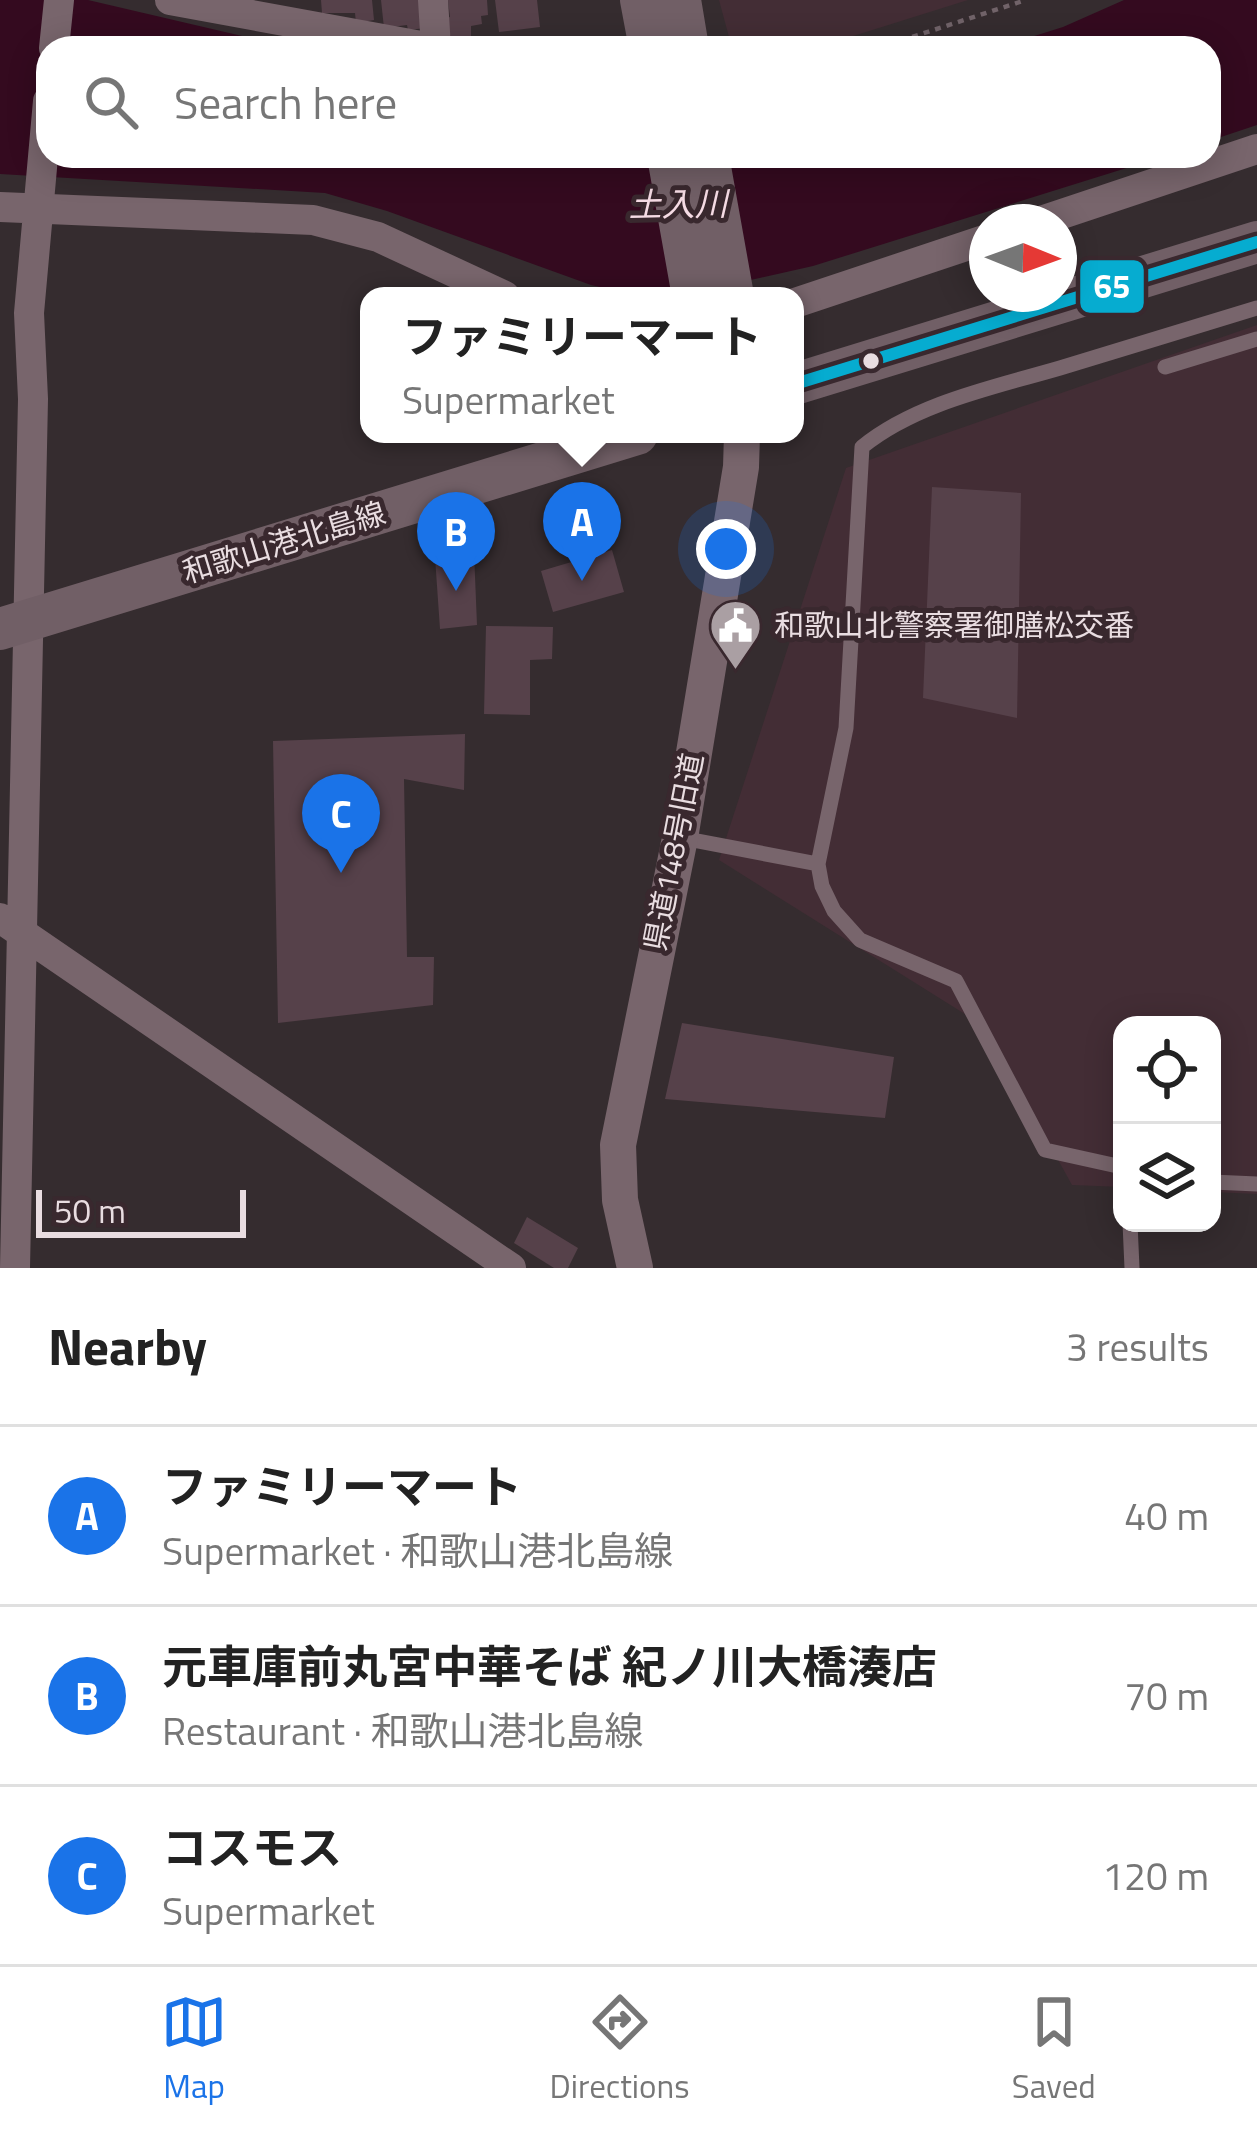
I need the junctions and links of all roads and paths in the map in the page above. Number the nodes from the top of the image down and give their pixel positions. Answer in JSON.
{"nodes":[{"id":1,"x":59,"y":0,"type":"edge"},
{"id":2,"x":433,"y":0,"type":"edge"},
{"id":3,"x":641,"y":0,"type":"edge"},
{"id":4,"x":680,"y":0,"type":"edge"},
{"id":5,"x":1026,"y":0,"type":"edge"},
{"id":6,"x":183,"y":2,"type":"edge"},
{"id":7,"x":310,"y":14,"type":"edge"},
{"id":8,"x":55,"y":36,"type":"edge"},
{"id":9,"x":390,"y":36,"type":"edge"},
{"id":10,"x":434,"y":36,"type":"edge"},
{"id":11,"x":648,"y":36,"type":"edge"},
{"id":12,"x":686,"y":36,"type":"edge"},
{"id":13,"x":915,"y":36,"type":"edge"},
{"id":14,"x":1257,"y":149,"type":"edge"},
{"id":15,"x":1221,"y":161,"type":"edge"},
{"id":16,"x":40,"y":168,"type":"edge"},
{"id":17,"x":670,"y":168,"type":"edge"},
{"id":18,"x":710,"y":168,"type":"edge"},
{"id":19,"x":1200,"y":168,"type":"edge"},
{"id":20,"x":37,"y":199,"type":"junction"},
{"id":21,"x":0,"y":206,"type":"edge"},
{"id":22,"x":1077,"y":209,"type":"edge"},
{"id":23,"x":1257,"y":242,"type":"edge"},
{"id":24,"x":969,"y":245,"type":"edge"},
{"id":25,"x":486,"y":287,"type":"edge"},
{"id":26,"x":691,"y":287,"type":"edge"},
{"id":27,"x":731,"y":287,"type":"edge"},
{"id":28,"x":804,"y":300,"type":"edge"},
{"id":29,"x":1257,"y":308,"type":"edge"},
{"id":30,"x":1257,"y":339,"type":"edge"},
{"id":31,"x":1165,"y":367,"type":"dead end"},
{"id":32,"x":804,"y":381,"type":"edge"},
{"id":33,"x":608,"y":443,"type":"edge"},
{"id":34,"x":742,"y":443,"type":"edge"},
{"id":35,"x":15,"y":624,"type":"edge"},
{"id":36,"x":680,"y":838,"type":"junction"},
{"id":37,"x":818,"y":864,"type":"junction"},
{"id":38,"x":12,"y":926,"type":"edge"},
{"id":39,"x":1113,"y":1165,"type":"edge"},
{"id":40,"x":1221,"y":1182,"type":"edge"},
{"id":41,"x":1257,"y":1184,"type":"edge"},
{"id":42,"x":1130,"y":1232,"type":"edge"},
{"id":43,"x":14,"y":1268,"type":"edge"},
{"id":44,"x":511,"y":1268,"type":"edge"},
{"id":45,"x":635,"y":1268,"type":"edge"},
{"id":46,"x":1132,"y":1268,"type":"edge"}],
"edges":[{"from":1,"to":8,"type":"street"},
{"from":2,"to":10,"type":"street"},
{"from":3,"to":11,"type":"main road"},
{"from":4,"to":12,"type":"main road"},
{"from":5,"to":13,"type":"path"},
{"from":6,"to":7,"type":"street"},
{"from":7,"to":9,"type":"street"},
{"from":14,"to":15,"type":"street"},
{"from":16,"to":20,"type":"street"},
{"from":17,"to":26,"type":"main road"},
{"from":18,"to":27,"type":"main road"},
{"from":19,"to":22,"type":"street"},
{"from":20,"to":21,"type":"street"},
{"from":20,"to":25,"type":"street"},
{"from":20,"to":35,"type":"street"},
{"from":23,"to":32,"type":"main road"},
{"from":24,"to":28,"type":"street"},
{"from":29,"to":37,"type":"lane"},
{"from":30,"to":31,"type":"lane"},
{"from":33,"to":35,"type":"main road","name":"和歌山港北島線"},
{"from":34,"to":36,"type":"street","name":"県道148号旧道"},
{"from":35,"to":38,"type":"street"},
{"from":36,"to":37,"type":"lane"},
{"from":36,"to":45,"type":"street","name":"県道148号旧道"},
{"from":37,"to":39,"type":"lane"},
{"from":38,"to":43,"type":"street"},
{"from":38,"to":44,"type":"street"},
{"from":40,"to":41,"type":"lane"},
{"from":42,"to":46,"type":"lane"}]}
